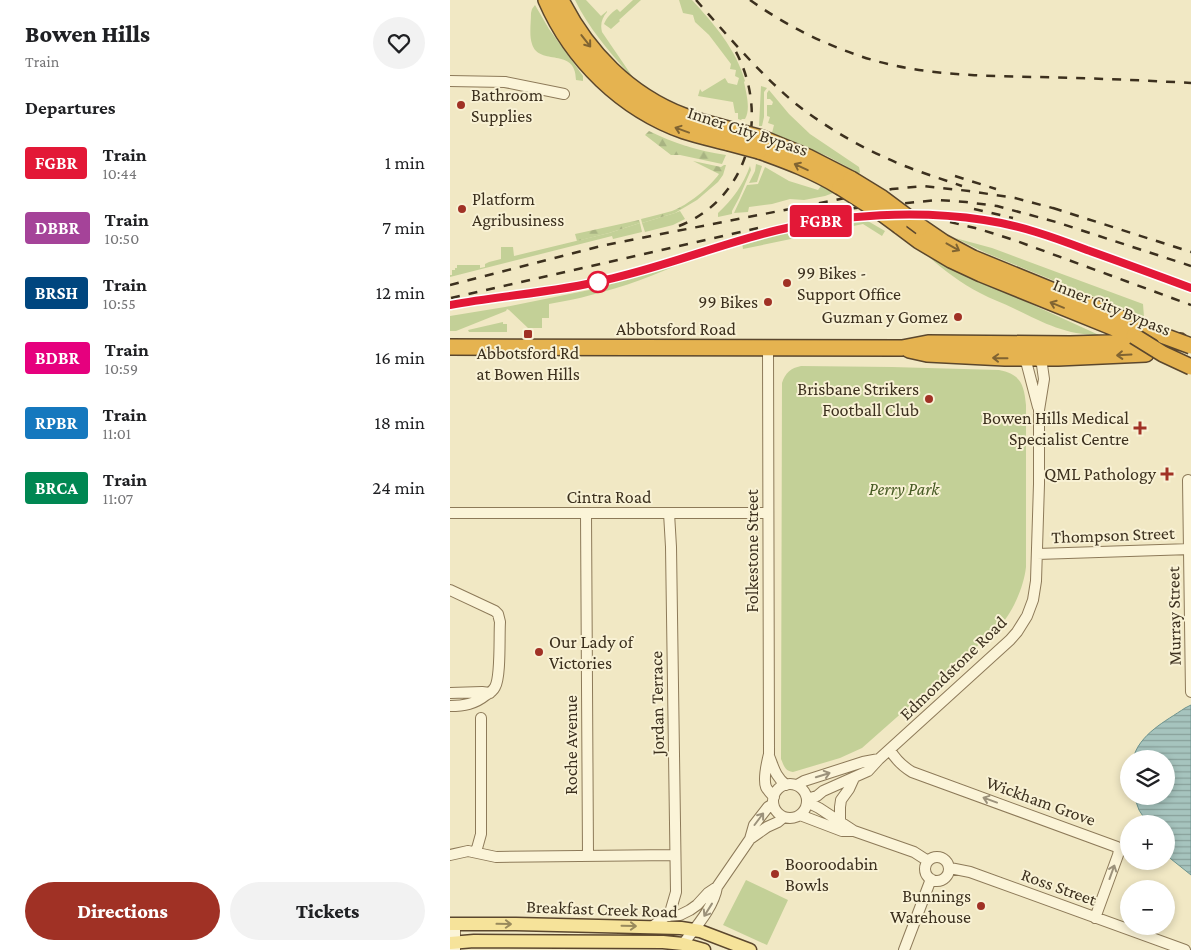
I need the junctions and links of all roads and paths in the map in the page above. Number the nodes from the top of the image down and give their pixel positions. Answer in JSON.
{"nodes":[{"id":1,"x":546,"y":0,"type":"edge"},
{"id":2,"x":560,"y":0,"type":"edge"},
{"id":3,"x":450,"y":81,"type":"edge"},
{"id":4,"x":564,"y":94,"type":"dead end"},
{"id":5,"x":730,"y":136,"type":"junction"},
{"id":6,"x":845,"y":183,"type":"junction"},
{"id":7,"x":1160,"y":334,"type":"junction"},
{"id":8,"x":1131,"y":335,"type":"junction"},
{"id":9,"x":1191,"y":341,"type":"edge"},
{"id":10,"x":1024,"y":344,"type":"junction"},
{"id":11,"x":1191,"y":346,"type":"edge"},
{"id":12,"x":450,"y":347,"type":"edge"},
{"id":13,"x":768,"y":348,"type":"junction"},
{"id":14,"x":902,"y":348,"type":"junction"},
{"id":15,"x":1146,"y":354,"type":"dead end"},
{"id":16,"x":1191,"y":358,"type":"edge"},
{"id":17,"x":1032,"y":359,"type":"junction"},
{"id":18,"x":1191,"y":367,"type":"edge"},
{"id":19,"x":1188,"y":480,"type":"dead end"},
{"id":20,"x":450,"y":513,"type":"edge"},
{"id":21,"x":669,"y":513,"type":"junction"},
{"id":22,"x":768,"y":513,"type":"junction"},
{"id":23,"x":586,"y":514,"type":"junction"},
{"id":24,"x":1190,"y":549,"type":"edge"},
{"id":25,"x":1037,"y":554,"type":"junction"},
{"id":26,"x":450,"y":590,"type":"edge"},
{"id":27,"x":1191,"y":692,"type":"edge"},
{"id":28,"x":450,"y":693,"type":"edge"},
{"id":29,"x":490,"y":693,"type":"junction"},
{"id":30,"x":450,"y":706,"type":"edge"},
{"id":31,"x":481,"y":718,"type":"dead end"},
{"id":32,"x":890,"y":750,"type":"junction"},
{"id":33,"x":769,"y":754,"type":"junction"},
{"id":34,"x":879,"y":759,"type":"junction"},
{"id":35,"x":854,"y":778,"type":"junction"},
{"id":36,"x":786,"y":785,"type":"junction"},
{"id":37,"x":796,"y":785,"type":"junction"},
{"id":38,"x":773,"y":801,"type":"junction"},
{"id":39,"x":807,"y":801,"type":"junction"},
{"id":40,"x":800,"y":815,"type":"junction"},
{"id":41,"x":784,"y":817,"type":"junction"},
{"id":42,"x":840,"y":822,"type":"junction"},
{"id":43,"x":854,"y":831,"type":"junction"},
{"id":44,"x":750,"y":839,"type":"junction"},
{"id":45,"x":476,"y":852,"type":"junction"},
{"id":46,"x":450,"y":855,"type":"edge"},
{"id":47,"x":675,"y":855,"type":"junction"},
{"id":48,"x":588,"y":856,"type":"junction"},
{"id":49,"x":928,"y":861,"type":"junction"},
{"id":50,"x":950,"y":868,"type":"junction"},
{"id":51,"x":931,"y":879,"type":"junction"},
{"id":52,"x":717,"y":887,"type":"junction"},
{"id":53,"x":669,"y":916,"type":"junction"},
{"id":54,"x":1095,"y":918,"type":"junction"},
{"id":55,"x":453,"y":924,"type":"edge"},
{"id":56,"x":652,"y":927,"type":"junction"},
{"id":57,"x":694,"y":930,"type":"junction"},
{"id":58,"x":683,"y":944,"type":"junction"},
{"id":59,"x":454,"y":945,"type":"edge"},
{"id":60,"x":615,"y":946,"type":"edge"},
{"id":61,"x":704,"y":950,"type":"edge"},
{"id":62,"x":750,"y":950,"type":"edge"},
{"id":63,"x":904,"y":950,"type":"edge"},
{"id":64,"x":1185,"y":950,"type":"edge"}],
"edges":[{"from":5,"to":1,"type":"highway","name":"Inner City Bypass","one_way":true},
{"from":2,"to":5,"type":"highway","name":"Inner City Bypass","one_way":true},
{"from":3,"to":4,"type":"street"},
{"from":5,"to":6,"type":"highway","name":"Inner City Bypass","bridge":true},
{"from":6,"to":7,"type":"highway","name":"Inner City Bypass","one_way":true,"bridge":true},
{"from":8,"to":6,"type":"highway","name":"Inner City Bypass","one_way":true,"bridge":true},
{"from":7,"to":9,"type":"highway","bridge":true},
{"from":7,"to":11,"type":"highway","name":"Inner City Bypass","bridge":true},
{"from":8,"to":16,"type":"highway","name":"Inner City Bypass","bridge":true},
{"from":8,"to":18,"type":"highway","bridge":true},
{"from":9,"to":10,"type":"highway","name":"Abbotsford Road"},
{"from":10,"to":14,"type":"highway","name":"Abbotsford Road"},
{"from":10,"to":17,"type":"street"},
{"from":12,"to":13,"type":"highway","name":"Abbotsford Road"},
{"from":13,"to":14,"type":"highway","name":"Abbotsford Road"},
{"from":13,"to":22,"type":"street","name":"Folkestone Street"},
{"from":17,"to":14,"type":"highway","name":"Abbotsford Road","one_way":true},
{"from":15,"to":17,"type":"highway","name":"Abbotsford Road","one_way":true},
{"from":17,"to":25,"type":"street","name":"Edmondstone Road"},
{"from":19,"to":24,"type":"street","name":"Murray Street"},
{"from":20,"to":23,"type":"street","name":"Cintra Road"},
{"from":21,"to":22,"type":"street","name":"Cintra Road"},
{"from":21,"to":23,"type":"street","name":"Cintra Road"},
{"from":21,"to":47,"type":"street","name":"Jordan Terrace"},
{"from":22,"to":33,"type":"street","name":"Folkestone Street"},
{"from":23,"to":48,"type":"street","name":"Roche Avenue"},
{"from":24,"to":25,"type":"street","name":"Thompson Street"},
{"from":24,"to":27,"type":"street","name":"Murray Street"},
{"from":25,"to":32,"type":"street","name":"Edmondstone Road"},
{"from":26,"to":29,"type":"street"},
{"from":28,"to":29,"type":"street"},
{"from":29,"to":30,"type":"street"},
{"from":31,"to":45,"type":"street"},
{"from":32,"to":34,"type":"street","name":"Edmondstone Road"},
{"from":54,"to":32,"type":"street","name":"Wickham Grove","one_way":true},
{"from":33,"to":36,"type":"street","name":"Folkestone Street"},
{"from":33,"to":38,"type":"street","name":"Folkestone Street"},
{"from":34,"to":35,"type":"street","name":"Edmondstone Road"},
{"from":37,"to":34,"type":"street","name":"Edmondstone Road","one_way":true},
{"from":35,"to":39,"type":"street","name":"Edmondstone Road"},
{"from":35,"to":42,"type":"street"},
{"from":36,"to":37,"type":"street"},
{"from":36,"to":38,"type":"street"},
{"from":37,"to":39,"type":"street"},
{"from":38,"to":41,"type":"street"},
{"from":44,"to":38,"type":"street","one_way":true},
{"from":39,"to":40,"type":"street"},
{"from":39,"to":42,"type":"street"},
{"from":40,"to":41,"type":"street"},
{"from":40,"to":43,"type":"street"},
{"from":41,"to":44,"type":"street"},
{"from":42,"to":43,"type":"street"},
{"from":43,"to":49,"type":"street"},
{"from":44,"to":52,"type":"street"},
{"from":45,"to":46,"type":"street"},
{"from":45,"to":48,"type":"street"},
{"from":47,"to":48,"type":"street"},
{"from":47,"to":53,"type":"street","name":"Jordan Terrace"},
{"from":49,"to":50,"type":"street"},
{"from":49,"to":51,"type":"street"},
{"from":50,"to":51,"type":"street"},
{"from":50,"to":54,"type":"street","name":"Ross Street"},
{"from":51,"to":63,"type":"street"},
{"from":52,"to":53,"type":"street"},
{"from":52,"to":57,"type":"street","one_way":true},
{"from":53,"to":56,"type":"street"},
{"from":54,"to":64,"type":"street","name":"Ross Street"},
{"from":55,"to":56,"type":"main road","name":"Breakfast Creek Road","one_way":true},
{"from":55,"to":59,"type":"street"},
{"from":56,"to":57,"type":"main road","name":"Breakfast Creek Road"},
{"from":57,"to":58,"type":"street"},
{"from":57,"to":62,"type":"main road","name":"Breakfast Creek Road"},
{"from":58,"to":60,"type":"main road","name":"Breakfast Creek Road"},
{"from":58,"to":61,"type":"main road","name":"Breakfast Creek Road"},
{"from":59,"to":60,"type":"main road","name":"Breakfast Creek Road"}]}
